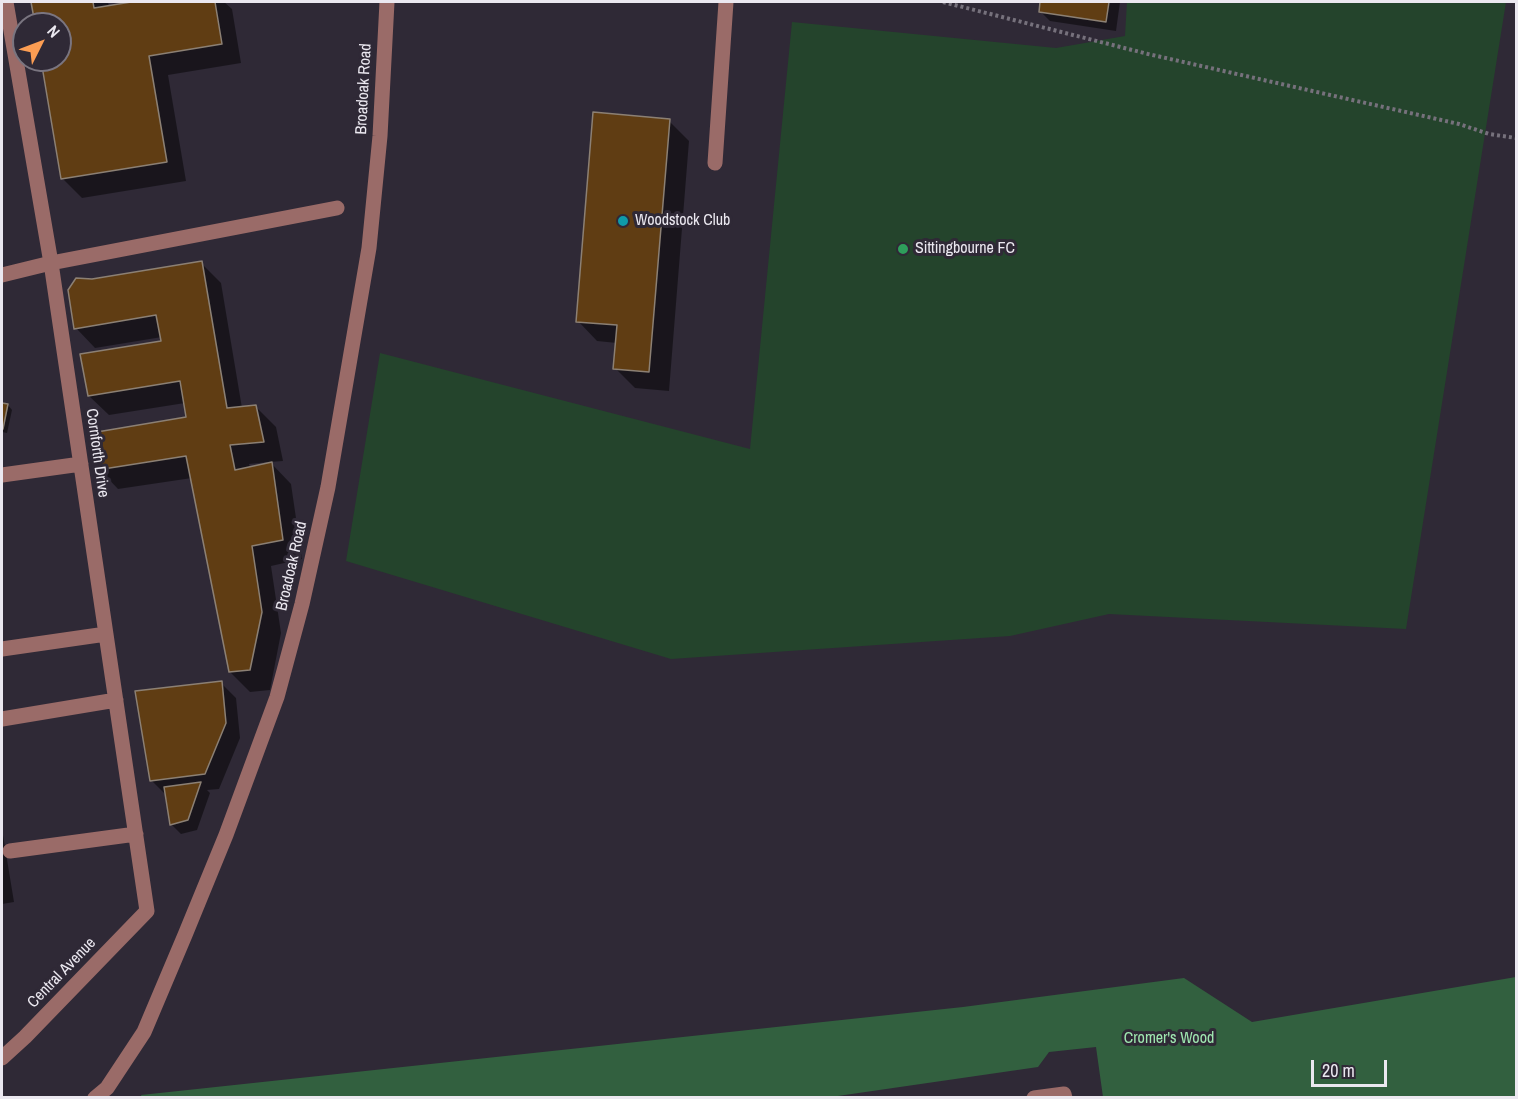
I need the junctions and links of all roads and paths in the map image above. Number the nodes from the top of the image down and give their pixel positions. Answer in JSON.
{"nodes":[{"id":1,"x":6,"y":2,"type":"edge"},
{"id":2,"x":387,"y":2,"type":"edge"},
{"id":3,"x":726,"y":2,"type":"edge"},
{"id":4,"x":943,"y":2,"type":"edge"},
{"id":5,"x":1516,"y":138,"type":"edge"},
{"id":6,"x":715,"y":163,"type":"dead end"},
{"id":7,"x":337,"y":208,"type":"dead end"},
{"id":8,"x":51,"y":263,"type":"junction"},
{"id":9,"x":2,"y":275,"type":"edge"},
{"id":10,"x":81,"y":464,"type":"junction"},
{"id":11,"x":2,"y":474,"type":"edge"},
{"id":12,"x":106,"y":634,"type":"junction"},
{"id":13,"x":2,"y":649,"type":"edge"},
{"id":14,"x":116,"y":700,"type":"junction"},
{"id":15,"x":2,"y":719,"type":"edge"},
{"id":16,"x":136,"y":834,"type":"junction"},
{"id":17,"x":10,"y":851,"type":"dead end"},
{"id":18,"x":147,"y":910,"type":"joint"},
{"id":19,"x":2,"y":1059,"type":"edge"},
{"id":20,"x":106,"y":1094,"type":"edge"},
{"id":21,"x":1034,"y":1098,"type":"edge"},
{"id":22,"x":1065,"y":1098,"type":"edge"}],
"edges":[{"from":1,"to":8,"type":"street","name":"Cornforth Drive"},
{"from":2,"to":20,"type":"street","name":"Broadoak Road"},
{"from":3,"to":6,"type":"street"},
{"from":4,"to":5,"type":"path"},
{"from":7,"to":8,"type":"street"},
{"from":8,"to":9,"type":"street"},
{"from":8,"to":10,"type":"street","name":"Cornforth Drive"},
{"from":10,"to":11,"type":"street"},
{"from":10,"to":12,"type":"street","name":"Cornforth Drive"},
{"from":12,"to":13,"type":"street"},
{"from":12,"to":14,"type":"street","name":"Cornforth Drive"},
{"from":14,"to":15,"type":"street"},
{"from":14,"to":16,"type":"street","name":"Cornforth Drive"},
{"from":16,"to":17,"type":"street"},
{"from":16,"to":18,"type":"street","name":"Cornforth Drive"},
{"from":18,"to":19,"type":"street","name":"Central Avenue"},
{"from":21,"to":22,"type":"street"}]}
